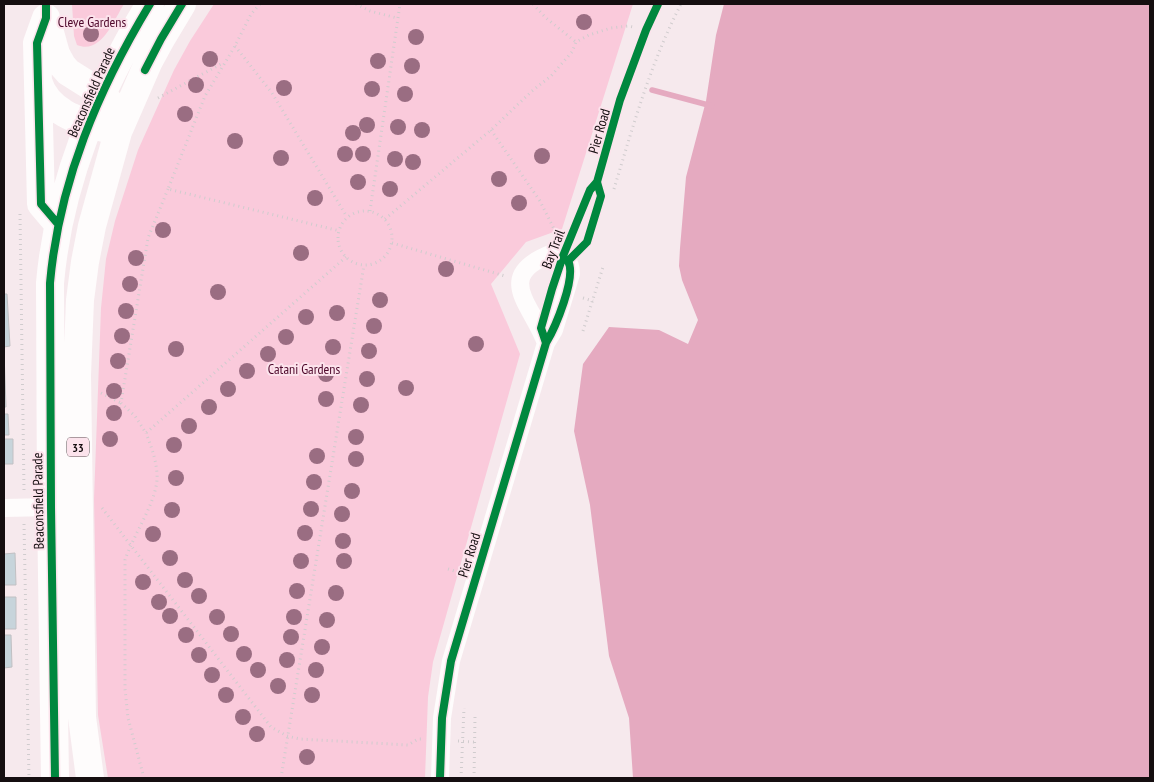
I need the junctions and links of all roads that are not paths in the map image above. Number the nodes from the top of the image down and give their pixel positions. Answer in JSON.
{"nodes":[{"id":1,"x":150,"y":4,"type":"edge"},
{"id":2,"x":182,"y":4,"type":"edge"},
{"id":3,"x":658,"y":4,"type":"edge"},
{"id":4,"x":46,"y":11,"type":"edge"},
{"id":5,"x":38,"y":81,"type":"junction"},
{"id":6,"x":101,"y":95,"type":"junction"},
{"id":7,"x":89,"y":124,"type":"junction"},
{"id":8,"x":121,"y":125,"type":"junction"},
{"id":9,"x":58,"y":224,"type":"junction"},
{"id":10,"x":566,"y":258,"type":"junction"},
{"id":11,"x":546,"y":343,"type":"junction"},
{"id":12,"x":51,"y":507,"type":"junction"},
{"id":13,"x":4,"y":508,"type":"edge"},
{"id":14,"x":55,"y":778,"type":"edge"},
{"id":15,"x":90,"y":778,"type":"edge"},
{"id":16,"x":440,"y":778,"type":"edge"}],
"edges":[{"from":1,"to":6,"type":"main road","name":"Beaconsfield Parade","number":"33"},
{"from":2,"to":8,"type":"main road","number":"33"},
{"from":3,"to":10,"type":"lane","name":"Pier Road"},
{"from":4,"to":5,"type":"main road","name":"Beaconsfield Parade"},
{"from":4,"to":6,"type":"main road","name":"Beaconsfield Parade"},
{"from":5,"to":7,"type":"main road","name":"Beaconsfield Parade"},
{"from":5,"to":9,"type":"main road","name":"Beaconsfield Parade"},
{"from":6,"to":7,"type":"main road","name":"Beaconsfield Parade","number":"33"},
{"from":6,"to":8,"type":"main road","name":"Beaconsfield Parade"},
{"from":7,"to":8,"type":"main road","name":"Beaconsfield Parade"},
{"from":7,"to":9,"type":"main road","name":"Beaconsfield Parade","number":"33"},
{"from":8,"to":15,"type":"main road","number":"33"},
{"from":9,"to":12,"type":"main road","name":"Beaconsfield Parade","number":"33"},
{"from":10,"to":11,"type":"street","name":"Pier Road"},
{"from":10,"to":11,"type":"street"},
{"from":11,"to":16,"type":"street","name":"Pier Road"},
{"from":12,"to":13,"type":"street"},
{"from":12,"to":14,"type":"main road","name":"Beaconsfield Parade","number":"33"}]}
